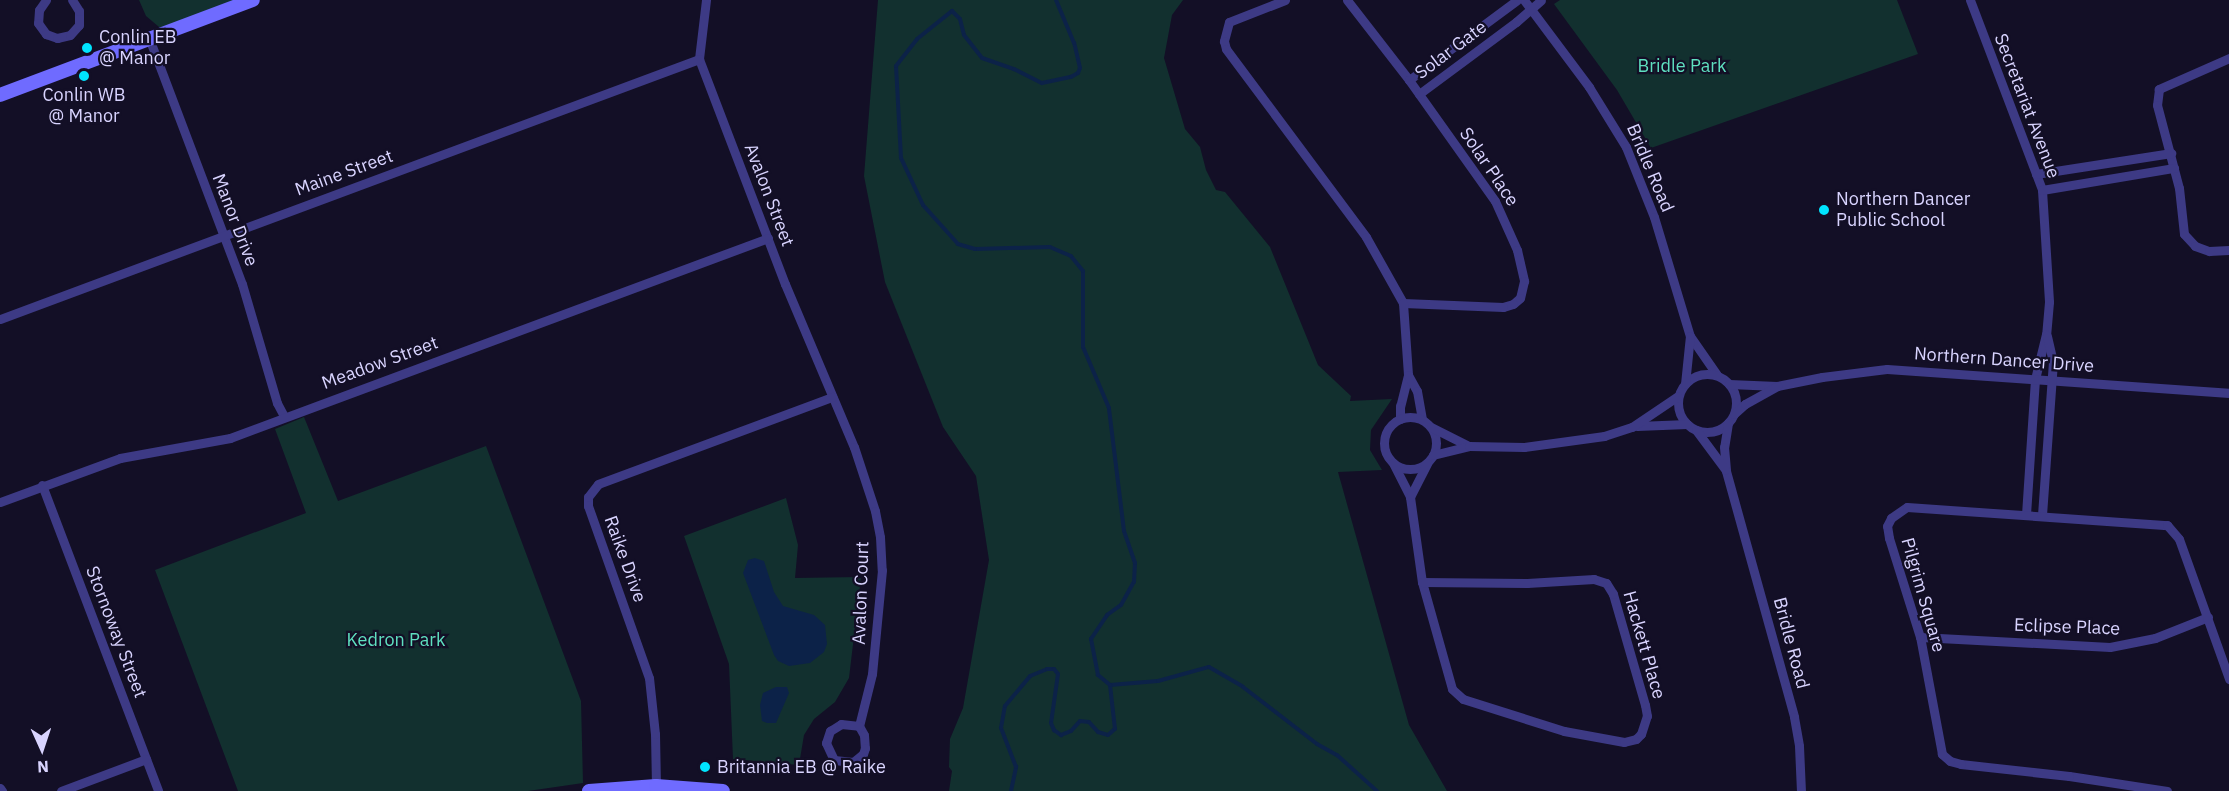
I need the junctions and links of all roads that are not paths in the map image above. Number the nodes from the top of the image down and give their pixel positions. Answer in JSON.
{"nodes":[{"id":1,"x":46,"y":0,"type":"edge"},
{"id":2,"x":72,"y":0,"type":"edge"},
{"id":3,"x":253,"y":0,"type":"edge"},
{"id":4,"x":706,"y":0,"type":"edge"},
{"id":5,"x":1285,"y":0,"type":"edge"},
{"id":6,"x":1347,"y":0,"type":"edge"},
{"id":7,"x":1517,"y":0,"type":"edge"},
{"id":8,"x":1524,"y":0,"type":"edge"},
{"id":9,"x":1541,"y":0,"type":"edge"},
{"id":10,"x":1970,"y":0,"type":"edge"},
{"id":11,"x":1531,"y":9,"type":"junction"},
{"id":12,"x":149,"y":38,"type":"junction"},
{"id":13,"x":2229,"y":58,"type":"edge"},
{"id":14,"x":699,"y":59,"type":"junction"},
{"id":15,"x":1409,"y":80,"type":"junction"},
{"id":16,"x":1419,"y":94,"type":"junction"},
{"id":17,"x":0,"y":95,"type":"edge"},
{"id":18,"x":2171,"y":153,"type":"junction"},
{"id":19,"x":2174,"y":168,"type":"junction"},
{"id":20,"x":2036,"y":174,"type":"junction"},
{"id":21,"x":2042,"y":190,"type":"junction"},
{"id":22,"x":223,"y":235,"type":"junction"},
{"id":23,"x":768,"y":238,"type":"junction"},
{"id":24,"x":2229,"y":250,"type":"edge"},
{"id":25,"x":1403,"y":303,"type":"junction"},
{"id":26,"x":0,"y":318,"type":"edge"},
{"id":27,"x":2046,"y":334,"type":"junction"},
{"id":28,"x":1690,"y":336,"type":"junction"},
{"id":29,"x":1408,"y":375,"type":"junction"},
{"id":30,"x":1717,"y":375,"type":"junction"},
{"id":31,"x":2035,"y":379,"type":"junction"},
{"id":32,"x":2051,"y":380,"type":"junction"},
{"id":33,"x":1729,"y":384,"type":"junction"},
{"id":34,"x":1685,"y":385,"type":"junction"},
{"id":35,"x":1777,"y":386,"type":"junction"},
{"id":36,"x":2229,"y":393,"type":"edge"},
{"id":37,"x":1678,"y":396,"type":"junction"},
{"id":38,"x":832,"y":397,"type":"junction"},
{"id":39,"x":284,"y":416,"type":"junction"},
{"id":40,"x":1731,"y":418,"type":"junction"},
{"id":41,"x":1400,"y":419,"type":"junction"},
{"id":42,"x":1422,"y":419,"type":"junction"},
{"id":43,"x":1691,"y":426,"type":"junction"},
{"id":44,"x":1431,"y":427,"type":"junction"},
{"id":45,"x":1632,"y":427,"type":"junction"},
{"id":46,"x":1469,"y":446,"type":"junction"},
{"id":47,"x":1430,"y":459,"type":"junction"},
{"id":48,"x":1393,"y":463,"type":"junction"},
{"id":49,"x":1726,"y":471,"type":"junction"},
{"id":50,"x":42,"y":486,"type":"junction"},
{"id":51,"x":1410,"y":497,"type":"junction"},
{"id":52,"x":0,"y":502,"type":"edge"},
{"id":53,"x":2026,"y":514,"type":"junction"},
{"id":54,"x":2042,"y":515,"type":"junction"},
{"id":55,"x":1422,"y":582,"type":"junction"},
{"id":56,"x":2208,"y":617,"type":"junction"},
{"id":57,"x":1920,"y":638,"type":"junction"},
{"id":58,"x":2229,"y":679,"type":"edge"},
{"id":59,"x":859,"y":726,"type":"junction"},
{"id":60,"x":146,"y":759,"type":"junction"},
{"id":61,"x":656,"y":786,"type":"junction"},
{"id":62,"x":61,"y":791,"type":"edge"},
{"id":63,"x":158,"y":791,"type":"edge"},
{"id":64,"x":589,"y":791,"type":"edge"},
{"id":65,"x":723,"y":791,"type":"edge"},
{"id":66,"x":1801,"y":791,"type":"edge"},
{"id":67,"x":2167,"y":791,"type":"edge"}],
"edges":[{"from":1,"to":2,"type":"street"},
{"from":3,"to":12,"type":"street"},
{"from":4,"to":14,"type":"street","name":"Avalon Street"},
{"from":5,"to":25,"type":"street"},
{"from":6,"to":15,"type":"street","name":"Solar Place"},
{"from":7,"to":15,"type":"street","name":"Solar Gate"},
{"from":8,"to":11,"type":"street","name":"Bridle Road"},
{"from":9,"to":11,"type":"street","name":"Solar Gate"},
{"from":10,"to":20,"type":"street","name":"Secretariat Avenue"},
{"from":11,"to":16,"type":"street","name":"Solar Gate"},
{"from":11,"to":28,"type":"street","name":"Bridle Road"},
{"from":12,"to":17,"type":"street"},
{"from":12,"to":22,"type":"street","name":"Manor Drive"},
{"from":13,"to":18,"type":"street"},
{"from":14,"to":22,"type":"street","name":"Maine Street"},
{"from":14,"to":23,"type":"street","name":"Avalon Street"},
{"from":15,"to":16,"type":"street","name":"Solar Place"},
{"from":16,"to":25,"type":"street","name":"Solar Place"},
{"from":18,"to":19,"type":"street"},
{"from":18,"to":20,"type":"street"},
{"from":19,"to":21,"type":"street"},
{"from":19,"to":24,"type":"street"},
{"from":20,"to":21,"type":"street","name":"Secretariat Avenue"},
{"from":21,"to":27,"type":"street","name":"Secretariat Avenue"},
{"from":22,"to":26,"type":"street","name":"Maine Street"},
{"from":22,"to":39,"type":"street","name":"Manor Drive"},
{"from":23,"to":38,"type":"street","name":"Avalon Street"},
{"from":23,"to":39,"type":"street","name":"Meadow Street"},
{"from":25,"to":29,"type":"street"},
{"from":27,"to":31,"type":"street","name":"Secretariat Avenue"},
{"from":27,"to":32,"type":"street","name":"Secretariat Avenue"},
{"from":28,"to":30,"type":"street","name":"Bridle Road"},
{"from":28,"to":34,"type":"street","name":"Bridle Road"},
{"from":29,"to":41,"type":"street"},
{"from":29,"to":42,"type":"street"},
{"from":30,"to":33,"type":"street"},
{"from":30,"to":34,"type":"street"},
{"from":31,"to":32,"type":"street","name":"Northern Dancer Drive"},
{"from":31,"to":35,"type":"street","name":"Northern Dancer Drive"},
{"from":31,"to":53,"type":"street","name":"Secretariat Avenue"},
{"from":32,"to":36,"type":"street","name":"Northern Dancer Drive"},
{"from":32,"to":54,"type":"street","name":"Secretariat Avenue"},
{"from":33,"to":35,"type":"street","name":"Northern Dancer Drive"},
{"from":33,"to":40,"type":"street"},
{"from":34,"to":37,"type":"street"},
{"from":35,"to":40,"type":"street","name":"Northern Dancer Drive"},
{"from":37,"to":43,"type":"street"},
{"from":37,"to":45,"type":"street"},
{"from":38,"to":59,"type":"street","name":"Avalon Court"},
{"from":38,"to":61,"type":"street","name":"Raike Drive"},
{"from":39,"to":50,"type":"street","name":"Meadow Street"},
{"from":40,"to":43,"type":"street"},
{"from":40,"to":49,"type":"street","name":"Bridle Road"},
{"from":41,"to":42,"type":"street"},
{"from":41,"to":48,"type":"street"},
{"from":42,"to":44,"type":"street"},
{"from":43,"to":45,"type":"street"},
{"from":43,"to":49,"type":"street","name":"Bridle Road"},
{"from":44,"to":46,"type":"street"},
{"from":44,"to":47,"type":"street"},
{"from":45,"to":46,"type":"street"},
{"from":46,"to":47,"type":"street"},
{"from":47,"to":48,"type":"street"},
{"from":47,"to":51,"type":"street"},
{"from":48,"to":51,"type":"street","name":"Hackett Place"},
{"from":49,"to":66,"type":"street","name":"Bridle Road"},
{"from":50,"to":52,"type":"street","name":"Meadow Street"},
{"from":50,"to":60,"type":"street","name":"Stornoway Street"},
{"from":51,"to":55,"type":"street","name":"Hackett Place"},
{"from":53,"to":54,"type":"street","name":"Pilgrim Square"},
{"from":53,"to":57,"type":"street","name":"Pilgrim Square"},
{"from":54,"to":56,"type":"street","name":"Pilgrim Square"},
{"from":55,"to":55,"type":"street","name":"Hackett Place"},
{"from":56,"to":57,"type":"street","name":"Eclipse Place"},
{"from":56,"to":58,"type":"street","name":"Pilgrim Square"},
{"from":57,"to":67,"type":"street","name":"Pilgrim Square"},
{"from":59,"to":59,"type":"street","name":"Avalon Court"},
{"from":60,"to":62,"type":"street"},
{"from":60,"to":63,"type":"street","name":"Stornoway Street"},
{"from":61,"to":64,"type":"street"},
{"from":61,"to":65,"type":"street"}]}
